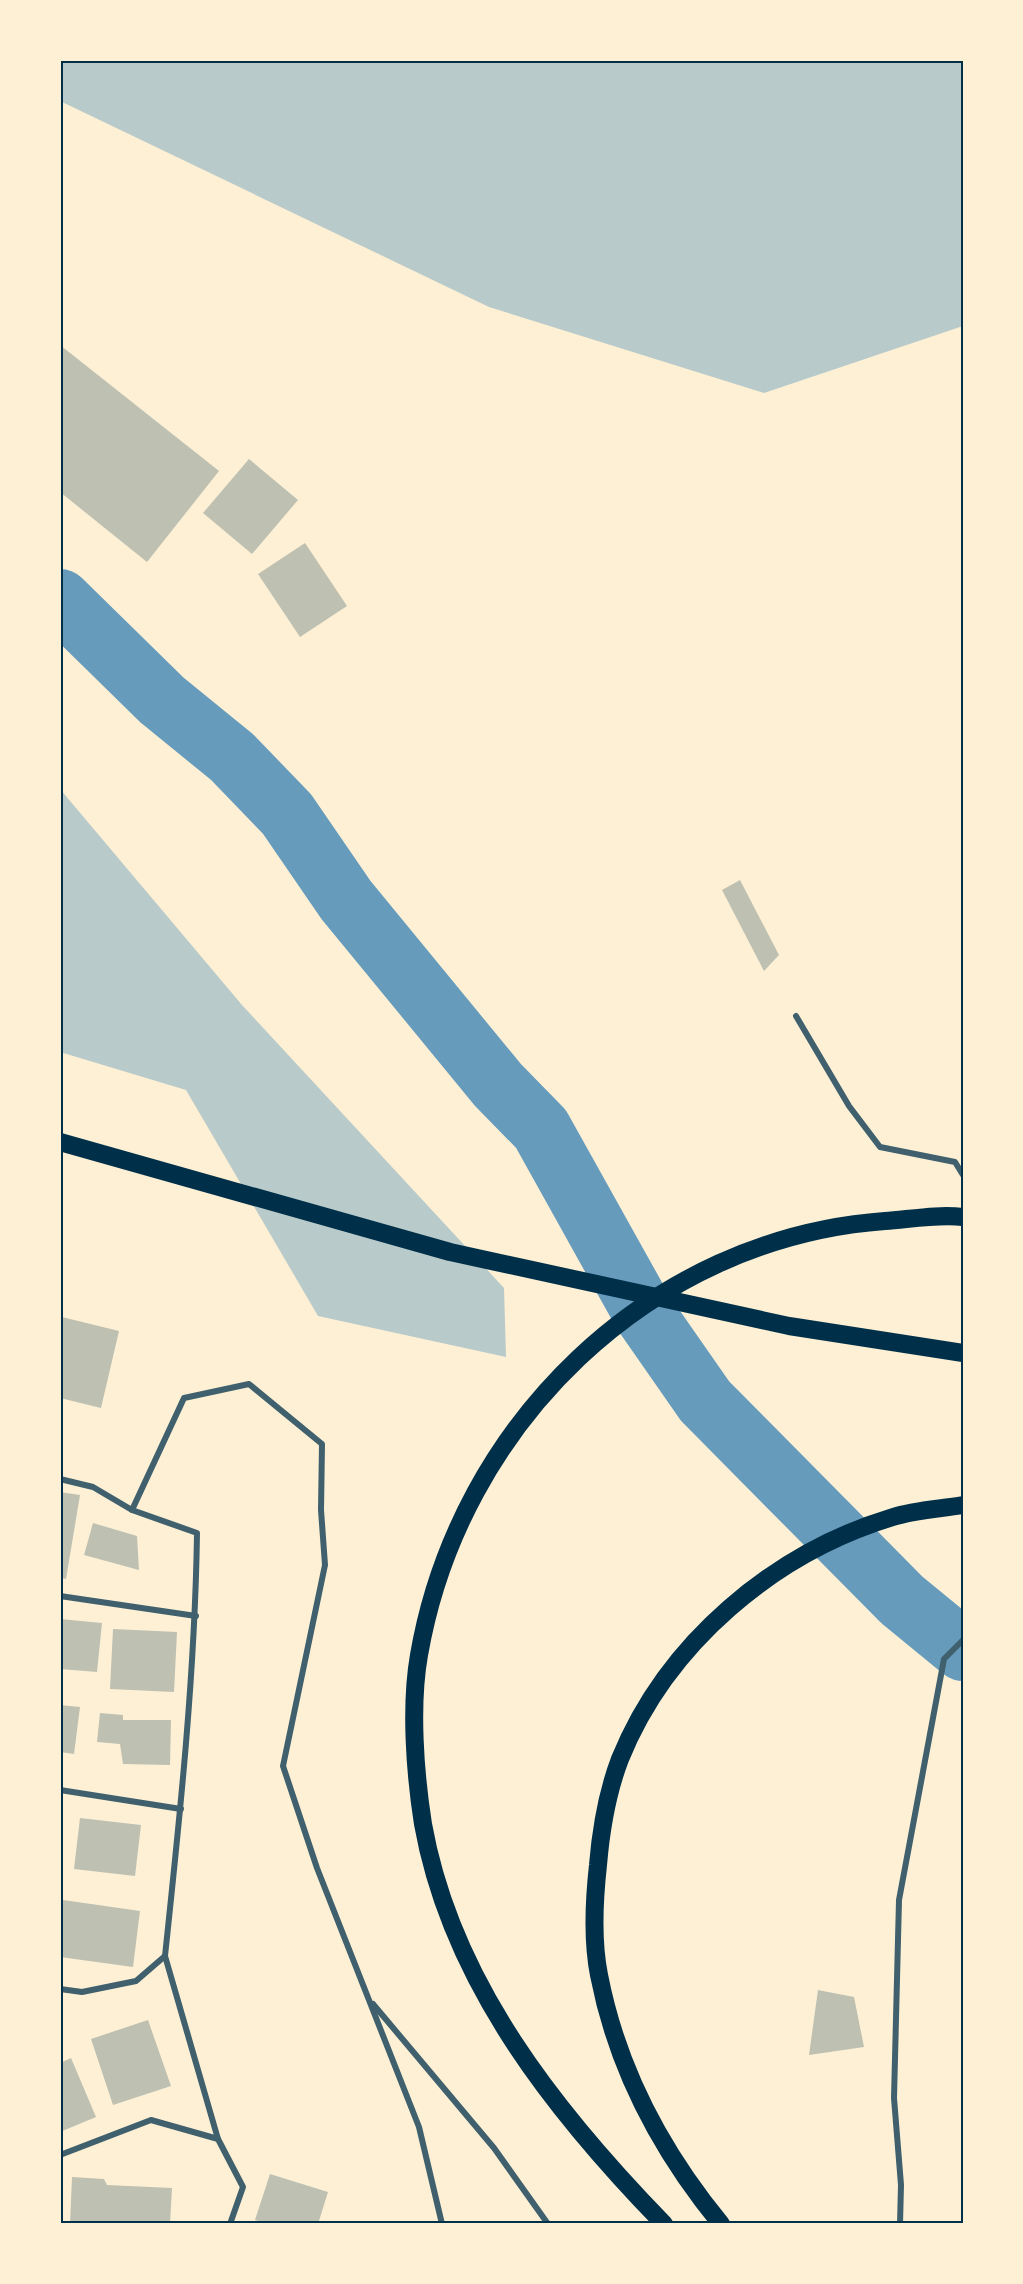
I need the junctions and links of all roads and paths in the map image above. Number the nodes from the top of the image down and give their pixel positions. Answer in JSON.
{"nodes":[{"id":1,"x":796,"y":1016,"type":"dead end"},
{"id":2,"x":60,"y":1142,"type":"edge"},
{"id":3,"x":963,"y":1175,"type":"edge"},
{"id":4,"x":963,"y":1217,"type":"edge"},
{"id":5,"x":963,"y":1353,"type":"edge"},
{"id":6,"x":60,"y":1479,"type":"edge"},
{"id":7,"x":963,"y":1504,"type":"edge"},
{"id":8,"x":132,"y":1510,"type":"junction"},
{"id":9,"x":60,"y":1596,"type":"edge"},
{"id":10,"x":196,"y":1616,"type":"junction"},
{"id":11,"x":963,"y":1640,"type":"edge"},
{"id":12,"x":60,"y":1790,"type":"edge"},
{"id":13,"x":181,"y":1809,"type":"junction"},
{"id":14,"x":165,"y":1956,"type":"junction"},
{"id":15,"x":60,"y":1989,"type":"edge"},
{"id":16,"x":368,"y":1998,"type":"junction"},
{"id":17,"x":218,"y":2139,"type":"junction"},
{"id":18,"x":60,"y":2155,"type":"edge"},
{"id":19,"x":230,"y":2224,"type":"edge"},
{"id":20,"x":442,"y":2224,"type":"edge"},
{"id":21,"x":548,"y":2224,"type":"edge"},
{"id":22,"x":664,"y":2224,"type":"edge"},
{"id":23,"x":721,"y":2224,"type":"edge"},
{"id":24,"x":900,"y":2224,"type":"edge"}],
"edges":[{"from":1,"to":3,"type":"street"},
{"from":2,"to":5,"type":"highway"},
{"from":4,"to":22,"type":"highway"},
{"from":6,"to":8,"type":"street"},
{"from":7,"to":23,"type":"highway"},
{"from":8,"to":10,"type":"street"},
{"from":8,"to":16,"type":"street"},
{"from":9,"to":10,"type":"street"},
{"from":10,"to":13,"type":"street"},
{"from":11,"to":24,"type":"street"},
{"from":12,"to":13,"type":"street"},
{"from":13,"to":14,"type":"street"},
{"from":14,"to":15,"type":"street"},
{"from":14,"to":17,"type":"street"},
{"from":16,"to":20,"type":"street"},
{"from":16,"to":21,"type":"street"},
{"from":17,"to":18,"type":"street"},
{"from":17,"to":19,"type":"street"}]}
